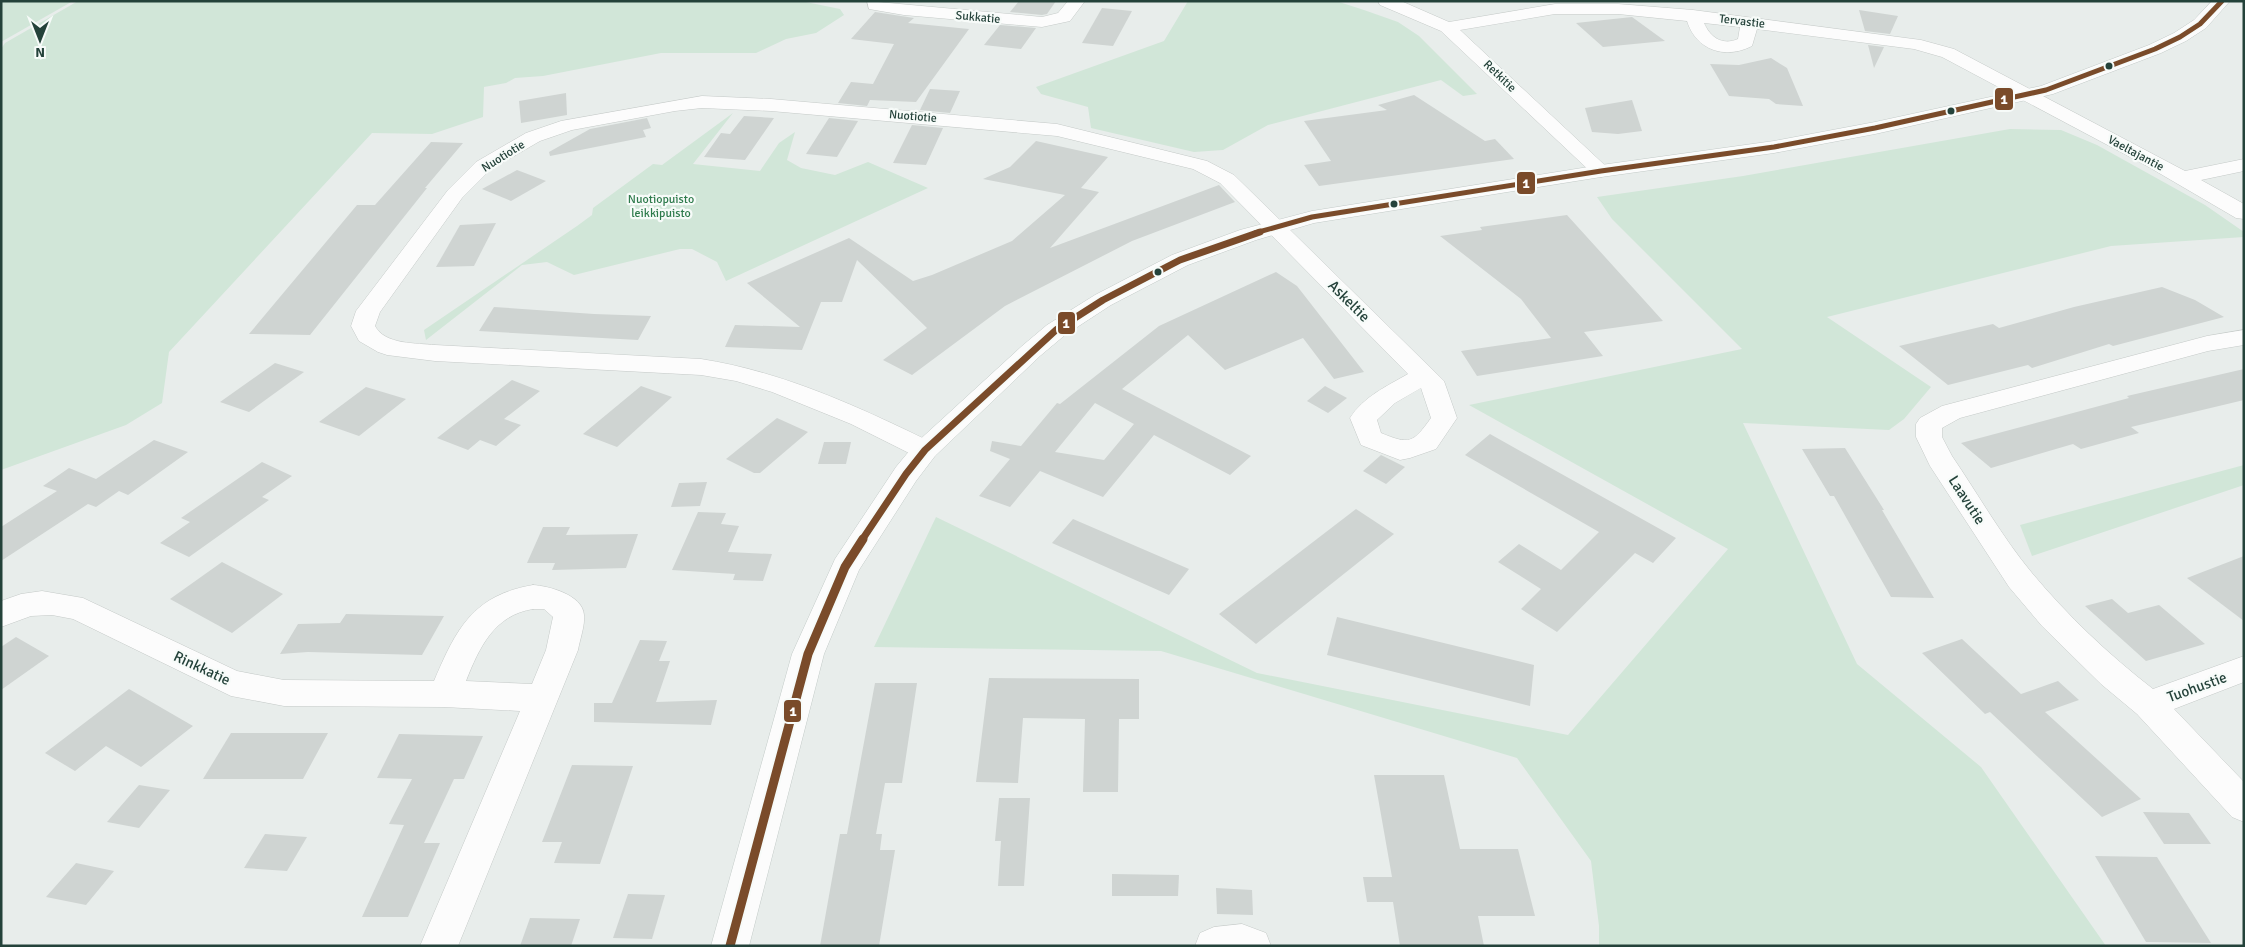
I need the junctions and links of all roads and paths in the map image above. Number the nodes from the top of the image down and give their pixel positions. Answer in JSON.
{"nodes":[{"id":1,"x":876,"y":1,"type":"edge"},
{"id":2,"x":1077,"y":1,"type":"edge"},
{"id":3,"x":1386,"y":1,"type":"edge"},
{"id":4,"x":2222,"y":1,"type":"edge"},
{"id":5,"x":1556,"y":5,"type":"edge"},
{"id":6,"x":1613,"y":5,"type":"edge"},
{"id":7,"x":1693,"y":15,"type":"junction"},
{"id":8,"x":1749,"y":22,"type":"junction"},
{"id":9,"x":1447,"y":27,"type":"junction"},
{"id":10,"x":2026,"y":94,"type":"junction"},
{"id":11,"x":2244,"y":165,"type":"edge"},
{"id":12,"x":1601,"y":171,"type":"junction"},
{"id":13,"x":2183,"y":178,"type":"junction"},
{"id":14,"x":2244,"y":213,"type":"edge"},
{"id":15,"x":1275,"y":226,"type":"junction"},
{"id":16,"x":2244,"y":337,"type":"edge"},
{"id":17,"x":1424,"y":376,"type":"dead end"},
{"id":18,"x":925,"y":450,"type":"junction"},
{"id":19,"x":1,"y":616,"type":"edge"},
{"id":20,"x":2244,"y":669,"type":"edge"},
{"id":21,"x":444,"y":694,"type":"junction"},
{"id":22,"x":542,"y":698,"type":"junction"},
{"id":23,"x":2149,"y":704,"type":"junction"},
{"id":24,"x":2244,"y":806,"type":"edge"},
{"id":25,"x":439,"y":946,"type":"edge"},
{"id":26,"x":730,"y":946,"type":"edge"},
{"id":27,"x":1214,"y":946,"type":"edge"},
{"id":28,"x":1252,"y":946,"type":"edge"}],
"edges":[{"from":1,"to":2,"type":"street","name":"Sukkatie"},
{"from":3,"to":9,"type":"street","name":"Retkitie"},
{"from":4,"to":10,"type":"street"},
{"from":5,"to":6,"type":"street","name":"Tervastie"},
{"from":5,"to":9,"type":"street","name":"Tervastie"},
{"from":6,"to":7,"type":"street","name":"Tervastie"},
{"from":7,"to":8,"type":"street","name":"Tervastie"},
{"from":7,"to":8,"type":"street"},
{"from":8,"to":10,"type":"street","name":"Tervastie"},
{"from":9,"to":12,"type":"street","name":"Retkitie"},
{"from":10,"to":12,"type":"street"},
{"from":10,"to":13,"type":"street","name":"Vaeltajantie"},
{"from":11,"to":13,"type":"street"},
{"from":12,"to":15,"type":"street"},
{"from":13,"to":14,"type":"street","name":"Vaeltajantie"},
{"from":15,"to":17,"type":"street","name":"Askeltie"},
{"from":15,"to":18,"type":"street"},
{"from":15,"to":18,"type":"street","name":"Nuotiotie"},
{"from":16,"to":23,"type":"street","name":"Laavutie"},
{"from":18,"to":26,"type":"street"},
{"from":19,"to":21,"type":"street","name":"Rinkkatie"},
{"from":20,"to":23,"type":"street","name":"Tuohustie"},
{"from":21,"to":22,"type":"street","name":"Rinkkatie"},
{"from":21,"to":22,"type":"street"},
{"from":22,"to":25,"type":"street"},
{"from":23,"to":24,"type":"street","name":"Laavutie"},
{"from":27,"to":28,"type":"street"}]}
